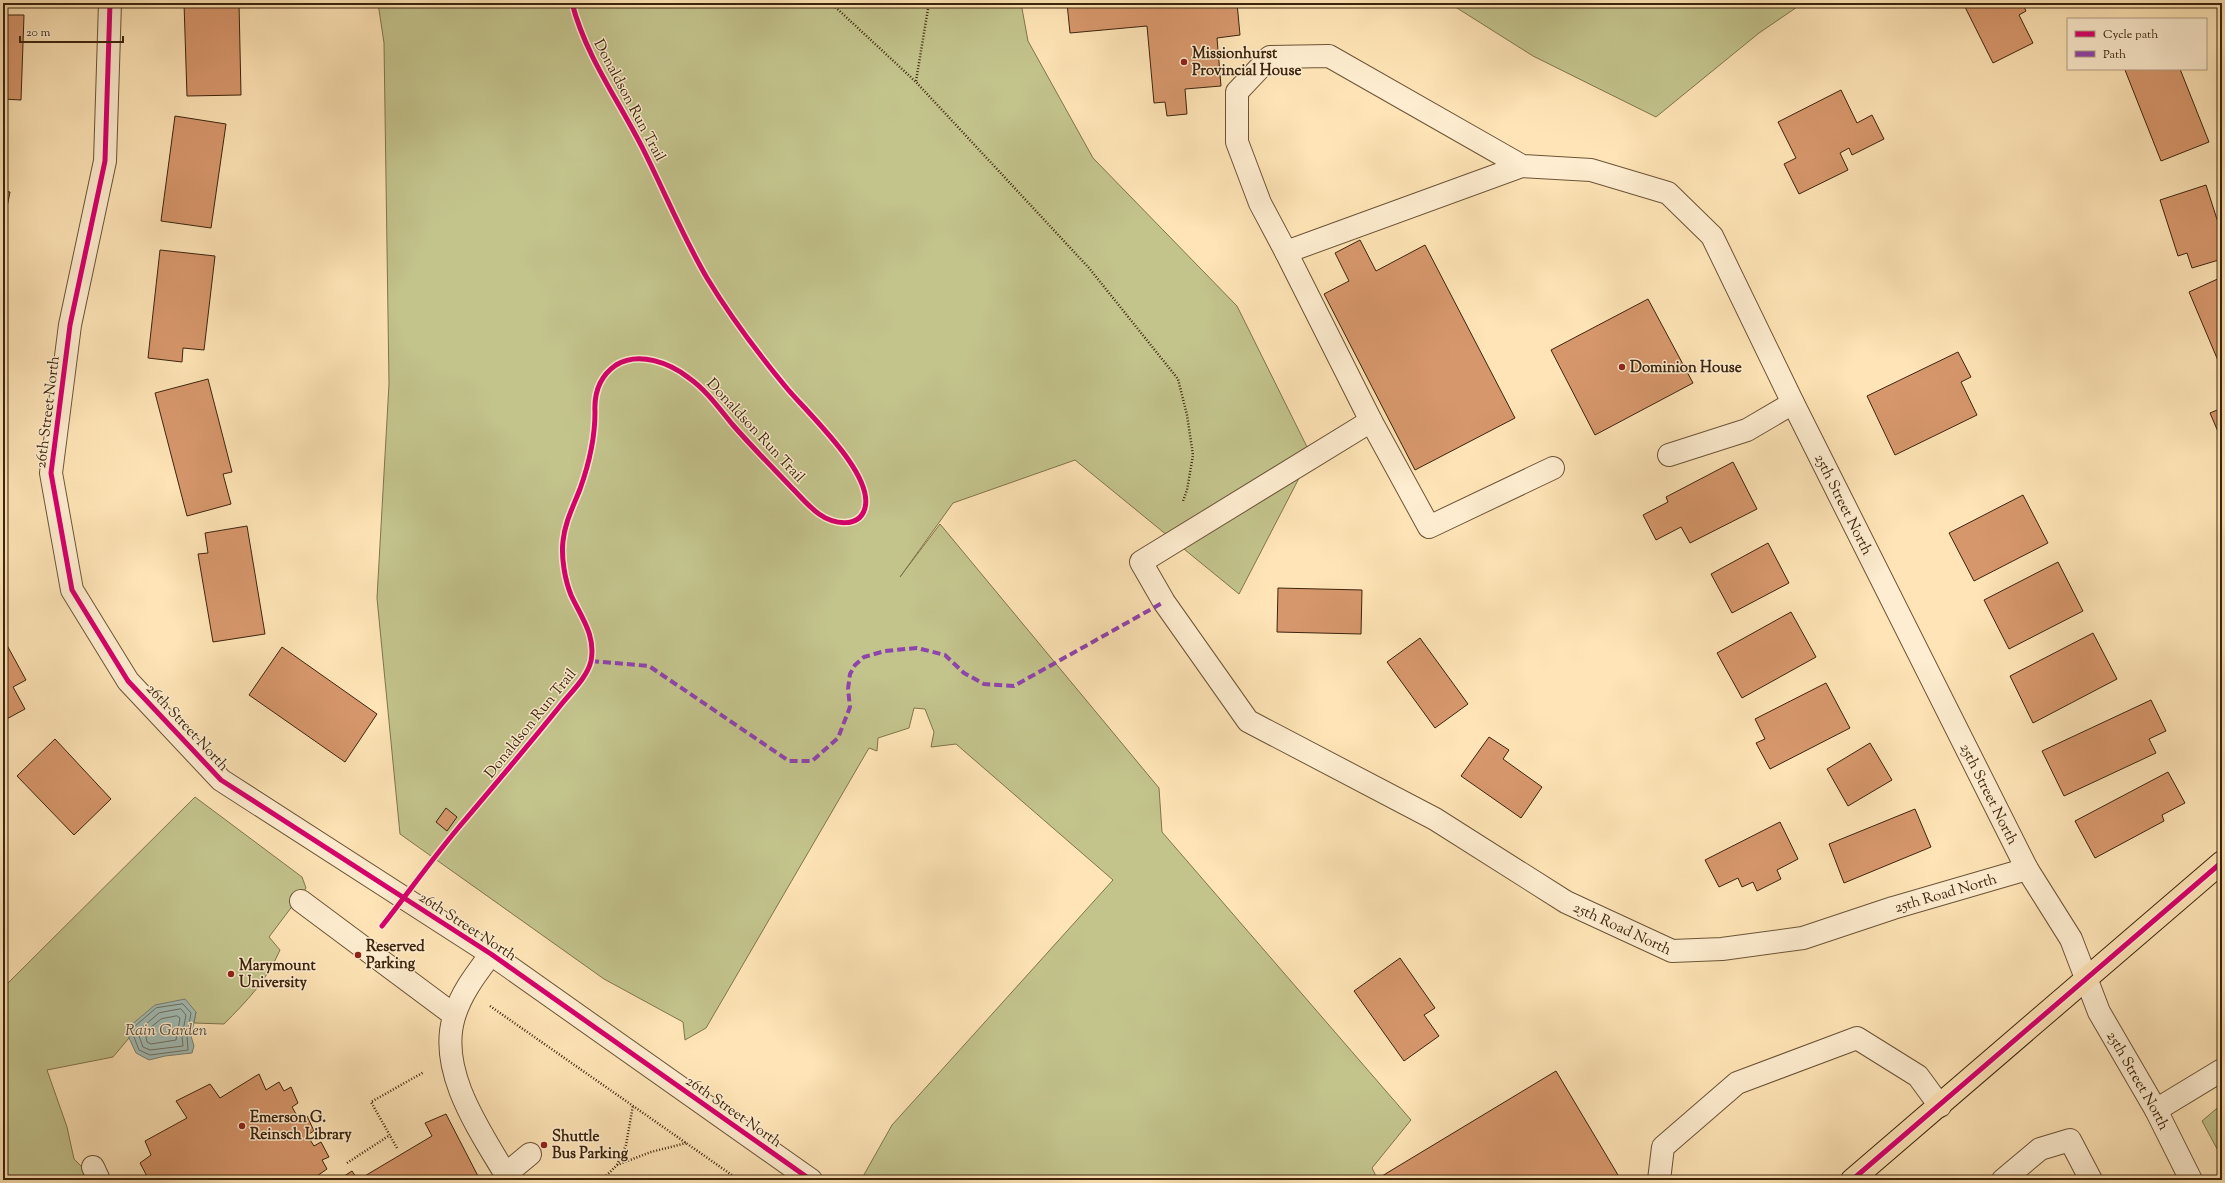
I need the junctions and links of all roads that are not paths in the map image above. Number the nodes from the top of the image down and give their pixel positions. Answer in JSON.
{"nodes":[{"id":1,"x":110,"y":3,"type":"edge"},
{"id":2,"x":1522,"y":166,"type":"junction"},
{"id":3,"x":1286,"y":252,"type":"junction"},
{"id":4,"x":1793,"y":403,"type":"junction"},
{"id":5,"x":1371,"y":421,"type":"junction"},
{"id":6,"x":1669,"y":455,"type":"dead end"},
{"id":7,"x":1553,"y":468,"type":"dead end"},
{"id":8,"x":2222,"y":862,"type":"edge"},
{"id":9,"x":2027,"y":869,"type":"junction"},
{"id":10,"x":301,"y":901,"type":"dead end"},
{"id":11,"x":491,"y":954,"type":"junction"},
{"id":12,"x":2086,"y":980,"type":"junction"},
{"id":13,"x":454,"y":1015,"type":"junction"},
{"id":14,"x":2222,"y":1070,"type":"edge"},
{"id":15,"x":1940,"y":1106,"type":"junction"},
{"id":16,"x":2156,"y":1110,"type":"junction"},
{"id":17,"x":530,"y":1154,"type":"dead end"},
{"id":18,"x":508,"y":1177,"type":"edge"},
{"id":19,"x":812,"y":1180,"type":"edge"},
{"id":20,"x":1659,"y":1180,"type":"edge"},
{"id":21,"x":1852,"y":1180,"type":"edge"},
{"id":22,"x":2003,"y":1180,"type":"edge"},
{"id":23,"x":2091,"y":1180,"type":"edge"},
{"id":24,"x":2192,"y":1180,"type":"edge"}],
"edges":[{"from":1,"to":11,"type":"street","name":"26th Street North"},
{"from":2,"to":3,"type":"street"},
{"from":2,"to":3,"type":"street"},
{"from":2,"to":4,"type":"street","name":"25th Street North"},
{"from":3,"to":5,"type":"street"},
{"from":4,"to":6,"type":"street"},
{"from":4,"to":9,"type":"street","name":"25th Street North"},
{"from":5,"to":7,"type":"street"},
{"from":5,"to":9,"type":"street","name":"25th Road North"},
{"from":8,"to":12,"type":"main road"},
{"from":9,"to":12,"type":"street","name":"25th Street North"},
{"from":10,"to":13,"type":"street"},
{"from":11,"to":13,"type":"street"},
{"from":11,"to":19,"type":"street","name":"26th Street North"},
{"from":12,"to":15,"type":"main road"},
{"from":12,"to":16,"type":"street","name":"25th Street North"},
{"from":13,"to":18,"type":"street"},
{"from":14,"to":16,"type":"street"},
{"from":15,"to":20,"type":"street"},
{"from":15,"to":21,"type":"main road"},
{"from":16,"to":24,"type":"street","name":"25th Street North"},
{"from":17,"to":18,"type":"street"},
{"from":22,"to":23,"type":"street"}]}
